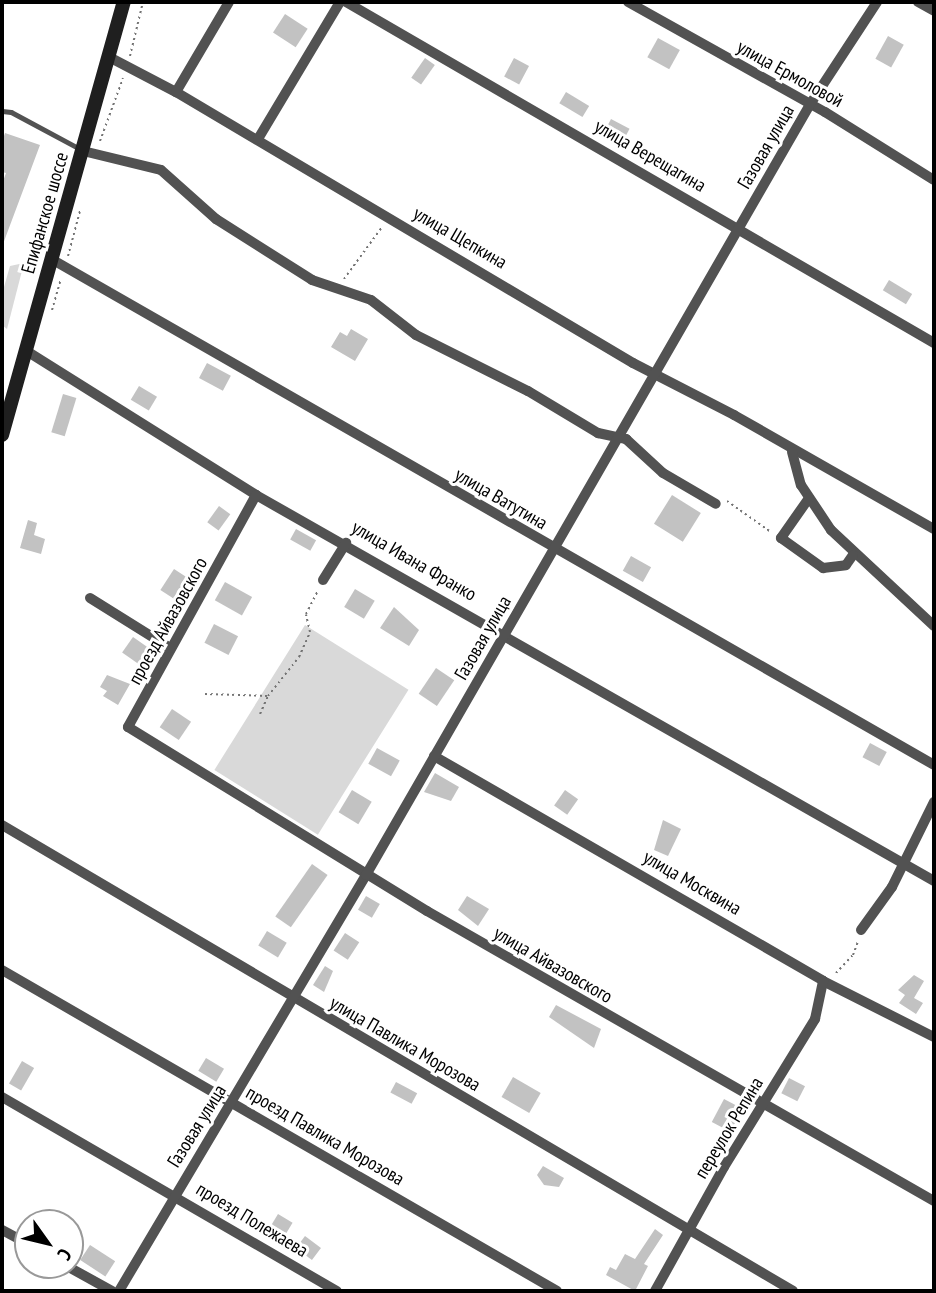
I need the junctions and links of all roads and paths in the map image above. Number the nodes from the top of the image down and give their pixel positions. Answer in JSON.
{"nodes":[{"id":1,"x":124,"y":2,"type":"edge"},
{"id":2,"x":143,"y":2,"type":"edge"},
{"id":3,"x":229,"y":2,"type":"edge"},
{"id":4,"x":340,"y":2,"type":"edge"},
{"id":5,"x":346,"y":2,"type":"edge"},
{"id":6,"x":628,"y":2,"type":"edge"},
{"id":7,"x":877,"y":2,"type":"edge"},
{"id":8,"x":918,"y":2,"type":"edge"},
{"id":9,"x":934,"y":11,"type":"edge"},
{"id":10,"x":109,"y":57,"type":"junction"},
{"id":11,"x":128,"y":65,"type":"junction"},
{"id":12,"x":176,"y":92,"type":"junction"},
{"id":13,"x":809,"y":106,"type":"junction"},
{"id":14,"x":2,"y":111,"type":"edge"},
{"id":15,"x":258,"y":139,"type":"junction"},
{"id":16,"x":89,"y":152,"type":"junction"},
{"id":17,"x":934,"y":180,"type":"edge"},
{"id":18,"x":82,"y":203,"type":"dead end"},
{"id":19,"x":389,"y":218,"type":"junction"},
{"id":20,"x":740,"y":228,"type":"junction"},
{"id":21,"x":59,"y":263,"type":"junction"},
{"id":22,"x":337,"y":291,"type":"junction"},
{"id":23,"x":49,"y":318,"type":"dead end"},
{"id":24,"x":934,"y":343,"type":"edge"},
{"id":25,"x":25,"y":350,"type":"junction"},
{"id":26,"x":656,"y":374,"type":"junction"},
{"id":27,"x":2,"y":435,"type":"edge"},
{"id":28,"x":619,"y":435,"type":"junction"},
{"id":29,"x":792,"y":452,"type":"junction"},
{"id":30,"x":257,"y":495,"type":"junction"},
{"id":31,"x":808,"y":498,"type":"junction"},
{"id":32,"x":716,"y":504,"type":"joint"},
{"id":33,"x":934,"y":530,"type":"edge"},
{"id":34,"x":781,"y":538,"type":"junction"},
{"id":35,"x":346,"y":543,"type":"junction"},
{"id":36,"x":552,"y":549,"type":"junction"},
{"id":37,"x":853,"y":555,"type":"junction"},
{"id":38,"x":323,"y":580,"type":"joint"},
{"id":39,"x":90,"y":598,"type":"dead end"},
{"id":40,"x":934,"y":626,"type":"edge"},
{"id":41,"x":506,"y":634,"type":"junction"},
{"id":42,"x":170,"y":648,"type":"junction"},
{"id":43,"x":205,"y":694,"type":"dead end"},
{"id":44,"x":268,"y":696,"type":"junction"},
{"id":45,"x":261,"y":714,"type":"dead end"},
{"id":46,"x":128,"y":727,"type":"joint"},
{"id":47,"x":434,"y":756,"type":"junction"},
{"id":48,"x":934,"y":765,"type":"edge"},
{"id":49,"x":934,"y":802,"type":"edge"},
{"id":50,"x":2,"y":825,"type":"edge"},
{"id":51,"x":901,"y":861,"type":"junction"},
{"id":52,"x":366,"y":875,"type":"junction"},
{"id":53,"x":934,"y":881,"type":"edge"},
{"id":54,"x":861,"y":930,"type":"joint"},
{"id":55,"x":2,"y":970,"type":"edge"},
{"id":56,"x":823,"y":981,"type":"junction"},
{"id":57,"x":292,"y":998,"type":"junction"},
{"id":58,"x":934,"y":1037,"type":"edge"},
{"id":59,"x":2,"y":1097,"type":"edge"},
{"id":60,"x":233,"y":1102,"type":"junction"},
{"id":61,"x":764,"y":1105,"type":"junction"},
{"id":62,"x":175,"y":1194,"type":"junction"},
{"id":63,"x":934,"y":1201,"type":"edge"},
{"id":64,"x":690,"y":1232,"type":"junction"},
{"id":65,"x":84,"y":1276,"type":"edge"},
{"id":66,"x":112,"y":1291,"type":"edge"},
{"id":67,"x":119,"y":1291,"type":"edge"},
{"id":68,"x":337,"y":1291,"type":"edge"},
{"id":69,"x":557,"y":1291,"type":"edge"},
{"id":70,"x":655,"y":1291,"type":"edge"},
{"id":71,"x":793,"y":1291,"type":"edge"}],
"edges":[{"from":1,"to":10,"type":"main road","name":"Епифанское шоссе"},
{"from":2,"to":11,"type":"path"},
{"from":3,"to":12,"type":"street"},
{"from":4,"to":15,"type":"street"},
{"from":5,"to":20,"type":"street","name":"улица Верещагина"},
{"from":6,"to":13,"type":"street","name":"улица Ермоловой"},
{"from":7,"to":13,"type":"street","name":"Газовая улица"},
{"from":8,"to":9,"type":"street"},
{"from":10,"to":11,"type":"street","name":"улица Щепкина"},
{"from":10,"to":16,"type":"main road","name":"Епифанское шоссе"},
{"from":11,"to":12,"type":"street","name":"улица Щепкина"},
{"from":11,"to":16,"type":"path"},
{"from":12,"to":15,"type":"street","name":"улица Щепкина"},
{"from":13,"to":17,"type":"street","name":"улица Ермоловой"},
{"from":13,"to":20,"type":"street","name":"Газовая улица"},
{"from":14,"to":16,"type":"lane"},
{"from":15,"to":19,"type":"street","name":"улица Щепкина"},
{"from":16,"to":21,"type":"main road","name":"Епифанское шоссе"},
{"from":16,"to":22,"type":"street"},
{"from":18,"to":21,"type":"path"},
{"from":19,"to":22,"type":"path"},
{"from":19,"to":26,"type":"street","name":"улица Щепкина"},
{"from":20,"to":24,"type":"street","name":"улица Верещагина"},
{"from":20,"to":26,"type":"street","name":"Газовая улица"},
{"from":21,"to":23,"type":"path"},
{"from":21,"to":25,"type":"main road","name":"Епифанское шоссе"},
{"from":21,"to":36,"type":"street","name":"улица Ватутина"},
{"from":22,"to":28,"type":"street"},
{"from":25,"to":27,"type":"main road","name":"Епифанское шоссе"},
{"from":25,"to":30,"type":"street","name":"улица Ивана Франко"},
{"from":26,"to":28,"type":"street","name":"Газовая улица"},
{"from":26,"to":29,"type":"street","name":"улица Щепкина"},
{"from":28,"to":32,"type":"street"},
{"from":28,"to":36,"type":"street","name":"Газовая улица"},
{"from":29,"to":31,"type":"street"},
{"from":29,"to":33,"type":"street","name":"улица Щепкина"},
{"from":30,"to":35,"type":"street","name":"улица Ивана Франко"},
{"from":30,"to":42,"type":"street","name":"проезд Айвазовского"},
{"from":31,"to":34,"type":"street"},
{"from":31,"to":37,"type":"street"},
{"from":32,"to":34,"type":"path"},
{"from":34,"to":37,"type":"street"},
{"from":35,"to":38,"type":"street"},
{"from":35,"to":41,"type":"street","name":"улица Ивана Франко"},
{"from":36,"to":41,"type":"street","name":"Газовая улица"},
{"from":36,"to":48,"type":"street","name":"улица Ватутина"},
{"from":37,"to":40,"type":"street"},
{"from":38,"to":44,"type":"path"},
{"from":39,"to":42,"type":"street"},
{"from":41,"to":47,"type":"street","name":"Газовая улица"},
{"from":41,"to":51,"type":"street","name":"улица Ивана Франко"},
{"from":42,"to":46,"type":"street","name":"проезд Айвазовского"},
{"from":43,"to":44,"type":"path"},
{"from":44,"to":45,"type":"path"},
{"from":46,"to":52,"type":"street","name":"улица Айвазовского"},
{"from":47,"to":52,"type":"street","name":"Газовая улица"},
{"from":47,"to":56,"type":"street","name":"улица Москвина"},
{"from":49,"to":51,"type":"street"},
{"from":50,"to":57,"type":"street","name":"улица Павлика Морозова"},
{"from":51,"to":53,"type":"street","name":"улица Ивана Франко"},
{"from":51,"to":54,"type":"street"},
{"from":52,"to":57,"type":"street","name":"Газовая улица"},
{"from":52,"to":61,"type":"street","name":"улица Айвазовского"},
{"from":54,"to":56,"type":"path"},
{"from":55,"to":60,"type":"street","name":"проезд Павлика Морозова"},
{"from":56,"to":58,"type":"street","name":"улица Москвина"},
{"from":56,"to":61,"type":"street","name":"переулок Репина"},
{"from":57,"to":60,"type":"street","name":"Газовая улица"},
{"from":57,"to":64,"type":"street","name":"улица Павлика Морозова"},
{"from":59,"to":62,"type":"street","name":"проезд Полежаева"},
{"from":60,"to":62,"type":"street","name":"Газовая улица"},
{"from":60,"to":69,"type":"street","name":"проезд Павлика Морозова"},
{"from":61,"to":63,"type":"street","name":"улица Айвазовского"},
{"from":61,"to":64,"type":"street","name":"переулок Репина"},
{"from":62,"to":67,"type":"street","name":"Газовая улица"},
{"from":62,"to":68,"type":"street","name":"проезд Полежаева"},
{"from":64,"to":70,"type":"street","name":"переулок Репина"},
{"from":64,"to":71,"type":"street","name":"улица Павлика Морозова"},
{"from":65,"to":66,"type":"street"}]}
